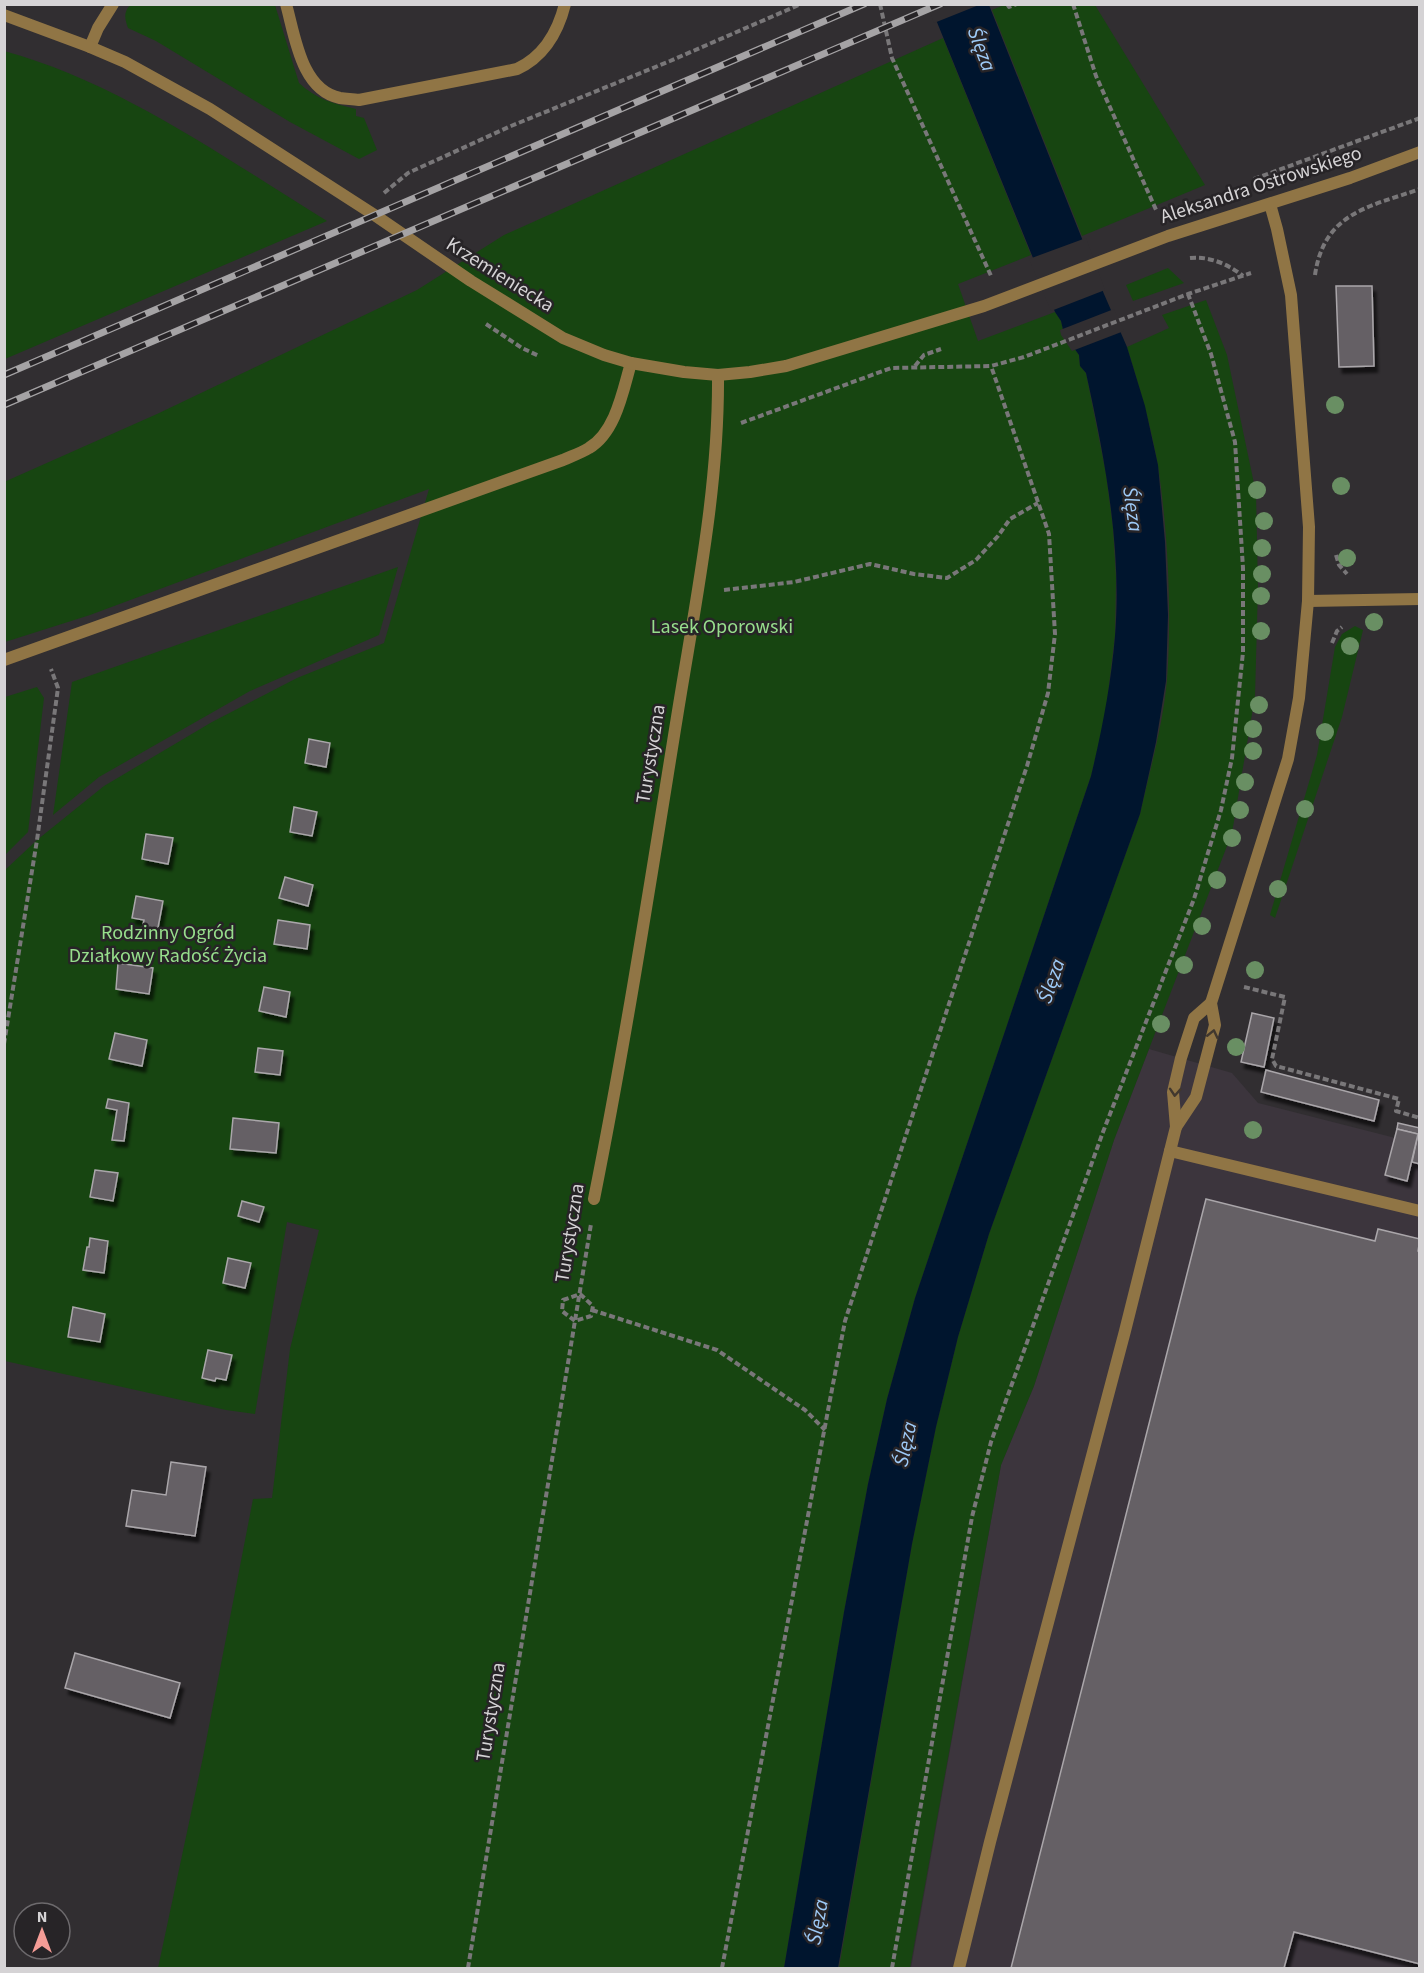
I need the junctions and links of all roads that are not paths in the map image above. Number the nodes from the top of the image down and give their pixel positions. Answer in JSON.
{"nodes":[{"id":1,"x":112,"y":4,"type":"edge"},
{"id":2,"x":286,"y":4,"type":"edge"},
{"id":3,"x":565,"y":4,"type":"edge"},
{"id":4,"x":4,"y":15,"type":"edge"},
{"id":5,"x":90,"y":47,"type":"junction"},
{"id":6,"x":1419,"y":152,"type":"edge"},
{"id":7,"x":1270,"y":204,"type":"junction"},
{"id":8,"x":1020,"y":293,"type":"joint"},
{"id":9,"x":631,"y":363,"type":"junction"},
{"id":10,"x":718,"y":375,"type":"junction"},
{"id":11,"x":1419,"y":599,"type":"edge"},
{"id":12,"x":1308,"y":601,"type":"junction"},
{"id":13,"x":4,"y":660,"type":"edge"},
{"id":14,"x":1211,"y":1003,"type":"junction"},
{"id":15,"x":1176,"y":1127,"type":"junction"},
{"id":16,"x":1170,"y":1151,"type":"junction"},
{"id":17,"x":594,"y":1199,"type":"road end"},
{"id":18,"x":1419,"y":1210,"type":"edge"},
{"id":19,"x":959,"y":1968,"type":"edge"}],
"edges":[{"from":1,"to":5,"type":"street"},
{"from":2,"to":3,"type":"street"},
{"from":4,"to":5,"type":"street","name":"Krzemieniecka"},
{"from":5,"to":9,"type":"street","name":"Krzemieniecka"},
{"from":6,"to":7,"type":"street","name":"Aleksandra Ostrowskiego"},
{"from":7,"to":8,"type":"street","name":"Aleksandra Ostrowskiego"},
{"from":7,"to":12,"type":"street"},
{"from":8,"to":10,"type":"street","name":"Krzemieniecka"},
{"from":9,"to":10,"type":"street","name":"Krzemieniecka"},
{"from":9,"to":13,"type":"street"},
{"from":10,"to":17,"type":"street","name":"Turystyczna"},
{"from":11,"to":12,"type":"street"},
{"from":12,"to":14,"type":"street"},
{"from":15,"to":14,"type":"street","one_way":true},
{"from":14,"to":15,"type":"street","one_way":true},
{"from":15,"to":16,"type":"street"},
{"from":16,"to":18,"type":"street"},
{"from":16,"to":19,"type":"street"}]}
